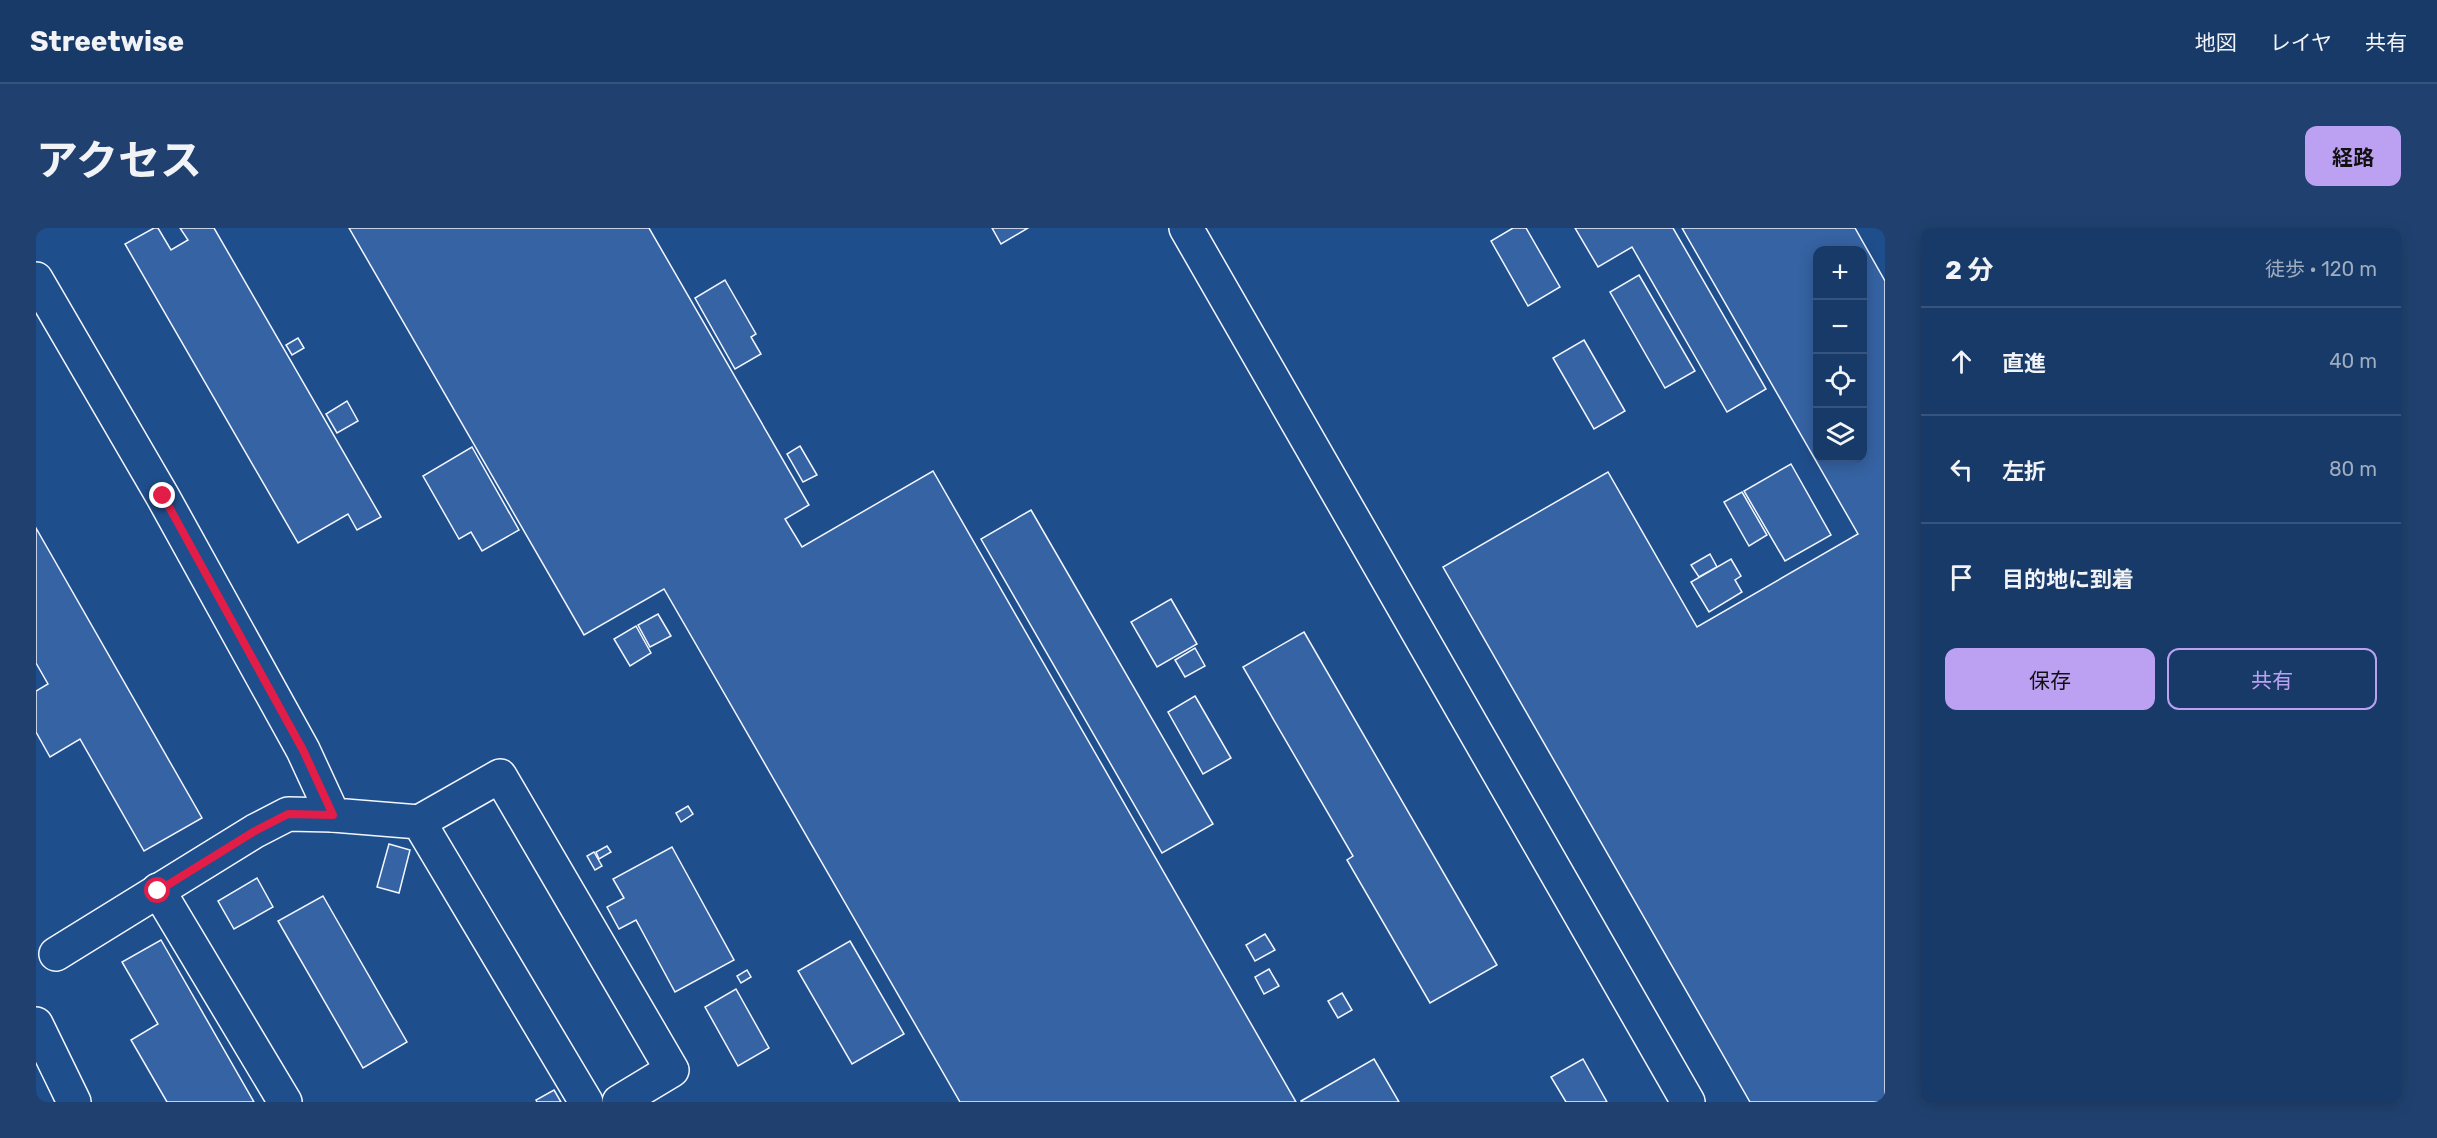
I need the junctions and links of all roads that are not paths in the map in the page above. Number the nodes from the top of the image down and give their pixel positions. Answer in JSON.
{"nodes":[{"id":1,"x":1186,"y":228,"type":"edge"},
{"id":2,"x":36,"y":279,"type":"edge"},
{"id":3,"x":333,"y":815,"type":"junction"},
{"id":4,"x":419,"y":822,"type":"junction"},
{"id":5,"x":158,"y":891,"type":"junction"},
{"id":6,"x":56,"y":954,"type":"dead end"},
{"id":7,"x":36,"y":1024,"type":"edge"},
{"id":8,"x":74,"y":1102,"type":"edge"},
{"id":9,"x":285,"y":1102,"type":"edge"},
{"id":10,"x":586,"y":1102,"type":"edge"},
{"id":11,"x":619,"y":1102,"type":"edge"},
{"id":12,"x":1688,"y":1102,"type":"edge"}],
"edges":[{"from":1,"to":12,"type":"lane"},
{"from":2,"to":3,"type":"lane"},
{"from":3,"to":4,"type":"lane"},
{"from":3,"to":5,"type":"lane"},
{"from":4,"to":10,"type":"lane"},
{"from":4,"to":11,"type":"lane"},
{"from":5,"to":6,"type":"lane"},
{"from":5,"to":9,"type":"lane"},
{"from":7,"to":8,"type":"lane"}]}
